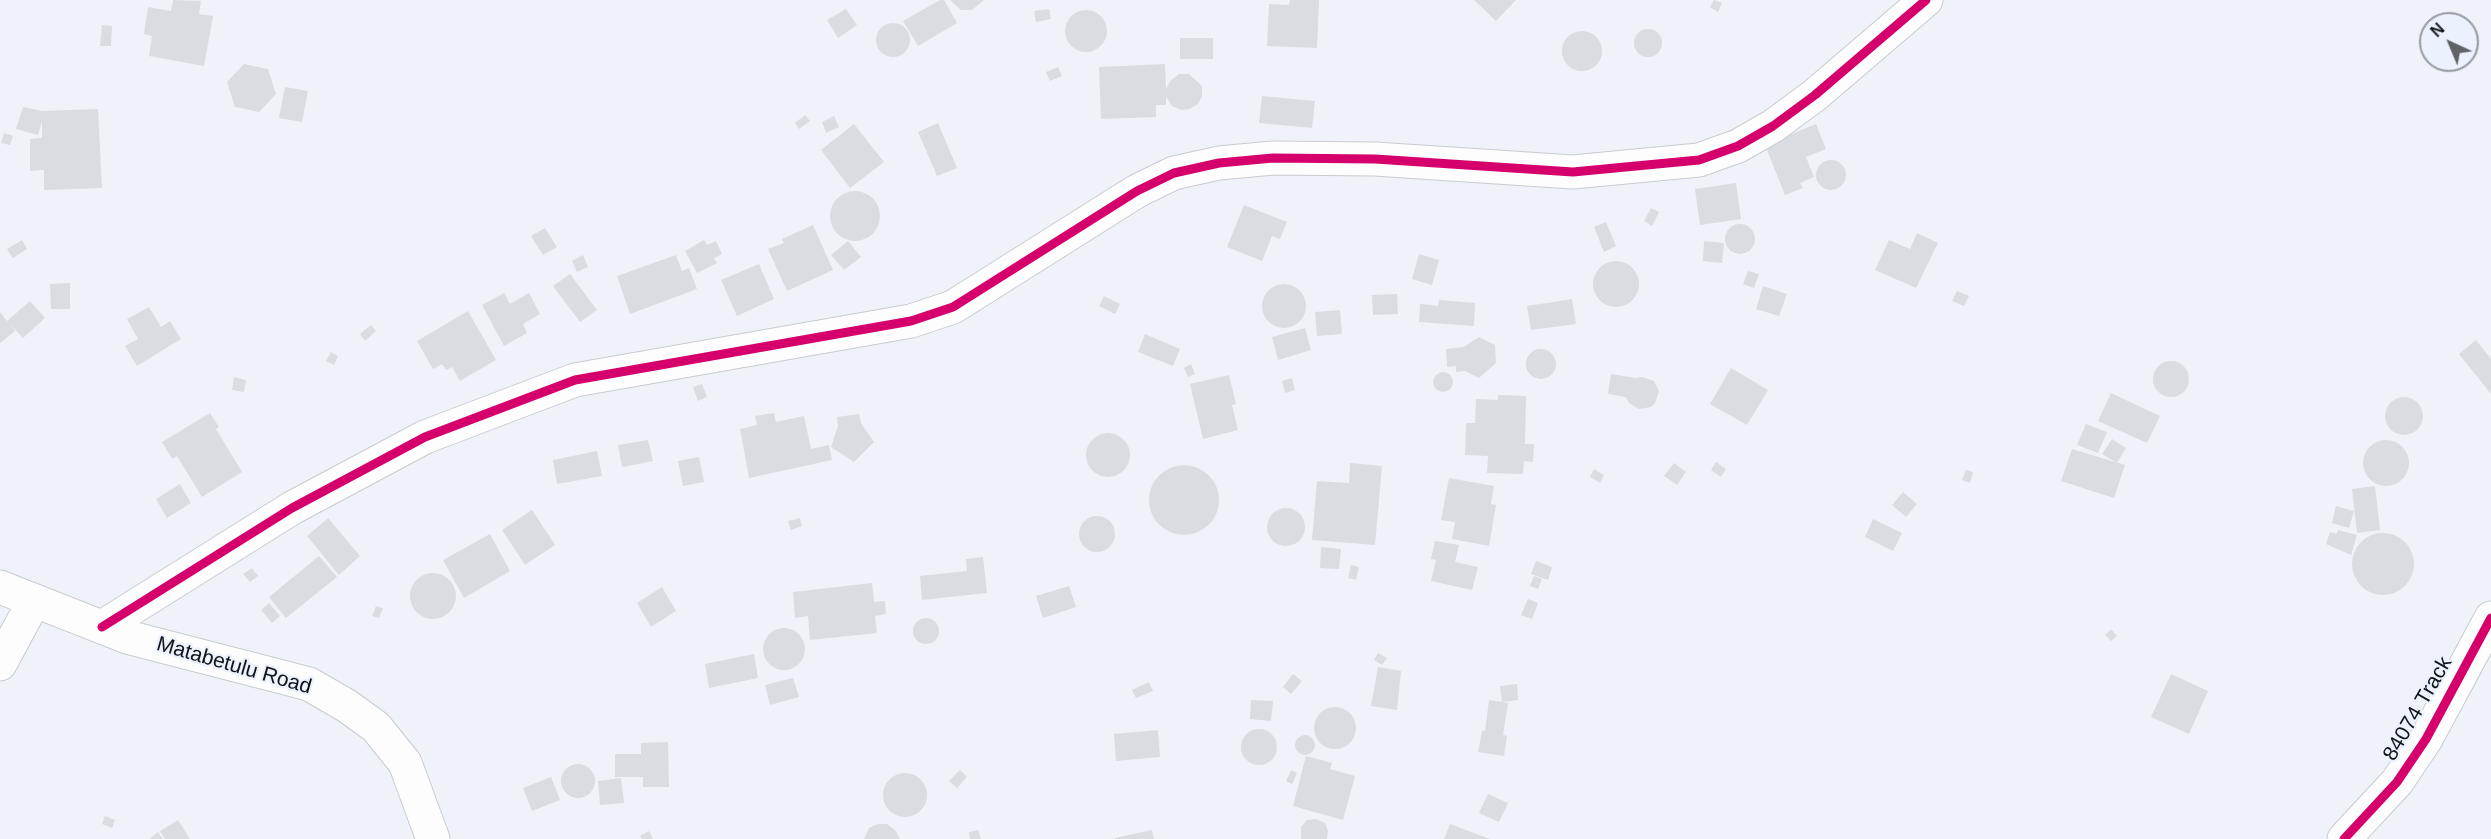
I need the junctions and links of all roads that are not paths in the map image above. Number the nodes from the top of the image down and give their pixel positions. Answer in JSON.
{"nodes":[{"id":1,"x":1926,"y":0,"type":"edge"},
{"id":2,"x":0,"y":587,"type":"edge"},
{"id":3,"x":34,"y":601,"type":"junction"},
{"id":4,"x":2491,"y":618,"type":"edge"},
{"id":5,"x":102,"y":627,"type":"junction"},
{"id":6,"x":0,"y":664,"type":"edge"},
{"id":7,"x":433,"y":839,"type":"edge"},
{"id":8,"x":2344,"y":839,"type":"edge"}],
"edges":[{"from":1,"to":5,"type":"street"},
{"from":2,"to":3,"type":"street","name":"Matabetulu Road"},
{"from":3,"to":5,"type":"street","name":"Matabetulu Road"},
{"from":3,"to":6,"type":"street"},
{"from":4,"to":8,"type":"street","name":"84074 Track"},
{"from":5,"to":7,"type":"street","name":"Matabetulu Road"}]}
